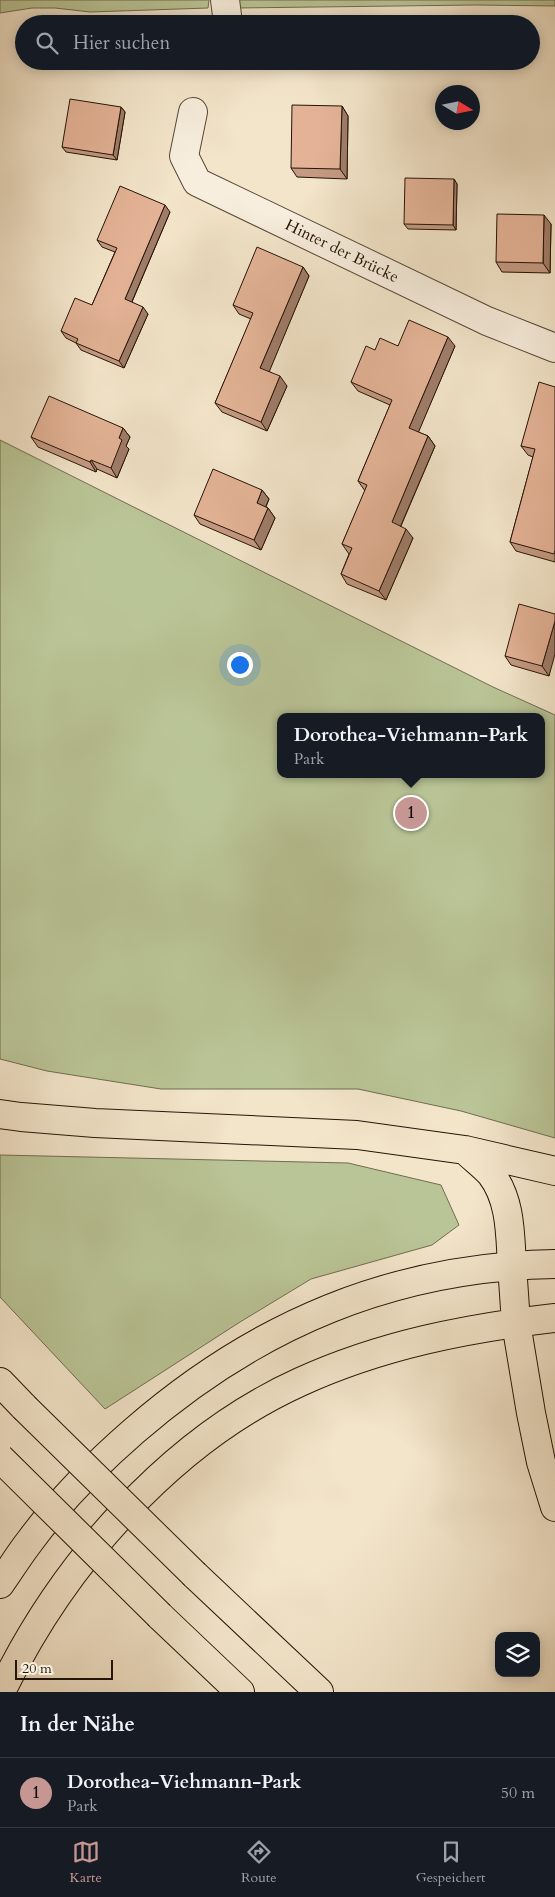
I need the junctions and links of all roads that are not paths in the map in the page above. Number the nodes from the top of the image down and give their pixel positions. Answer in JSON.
{"nodes":[{"id":1,"x":225,"y":0,"type":"edge"},
{"id":2,"x":227,"y":15,"type":"edge"},
{"id":3,"x":193,"y":112,"type":"dead end"},
{"id":4,"x":555,"y":348,"type":"edge"},
{"id":5,"x":0,"y":1114,"type":"edge"},
{"id":6,"x":465,"y":1150,"type":"junction"},
{"id":7,"x":555,"y":1171,"type":"edge"},
{"id":8,"x":512,"y":1264,"type":"junction"},
{"id":9,"x":555,"y":1264,"type":"edge"},
{"id":10,"x":555,"y":1318,"type":"edge"},
{"id":11,"x":516,"y":1323,"type":"junction"},
{"id":12,"x":0,"y":1382,"type":"edge"},
{"id":13,"x":0,"y":1458,"type":"edge"},
{"id":14,"x":555,"y":1507,"type":"edge"},
{"id":15,"x":0,"y":1584,"type":"edge"},
{"id":16,"x":1,"y":1692,"type":"edge"},
{"id":17,"x":240,"y":1692,"type":"edge"},
{"id":18,"x":319,"y":1692,"type":"edge"}],
"edges":[{"from":1,"to":2,"type":"street"},
{"from":3,"to":4,"type":"street","name":"Hinter der Brücke"},
{"from":5,"to":6,"type":"main road"},
{"from":6,"to":7,"type":"main road"},
{"from":6,"to":8,"type":"main road"},
{"from":8,"to":9,"type":"main road"},
{"from":8,"to":11,"type":"main road"},
{"from":8,"to":15,"type":"main road"},
{"from":10,"to":11,"type":"main road"},
{"from":11,"to":14,"type":"main road"},
{"from":11,"to":16,"type":"main road"},
{"from":12,"to":18,"type":"main road","bridge":true},
{"from":13,"to":17,"type":"main road","bridge":true}]}
